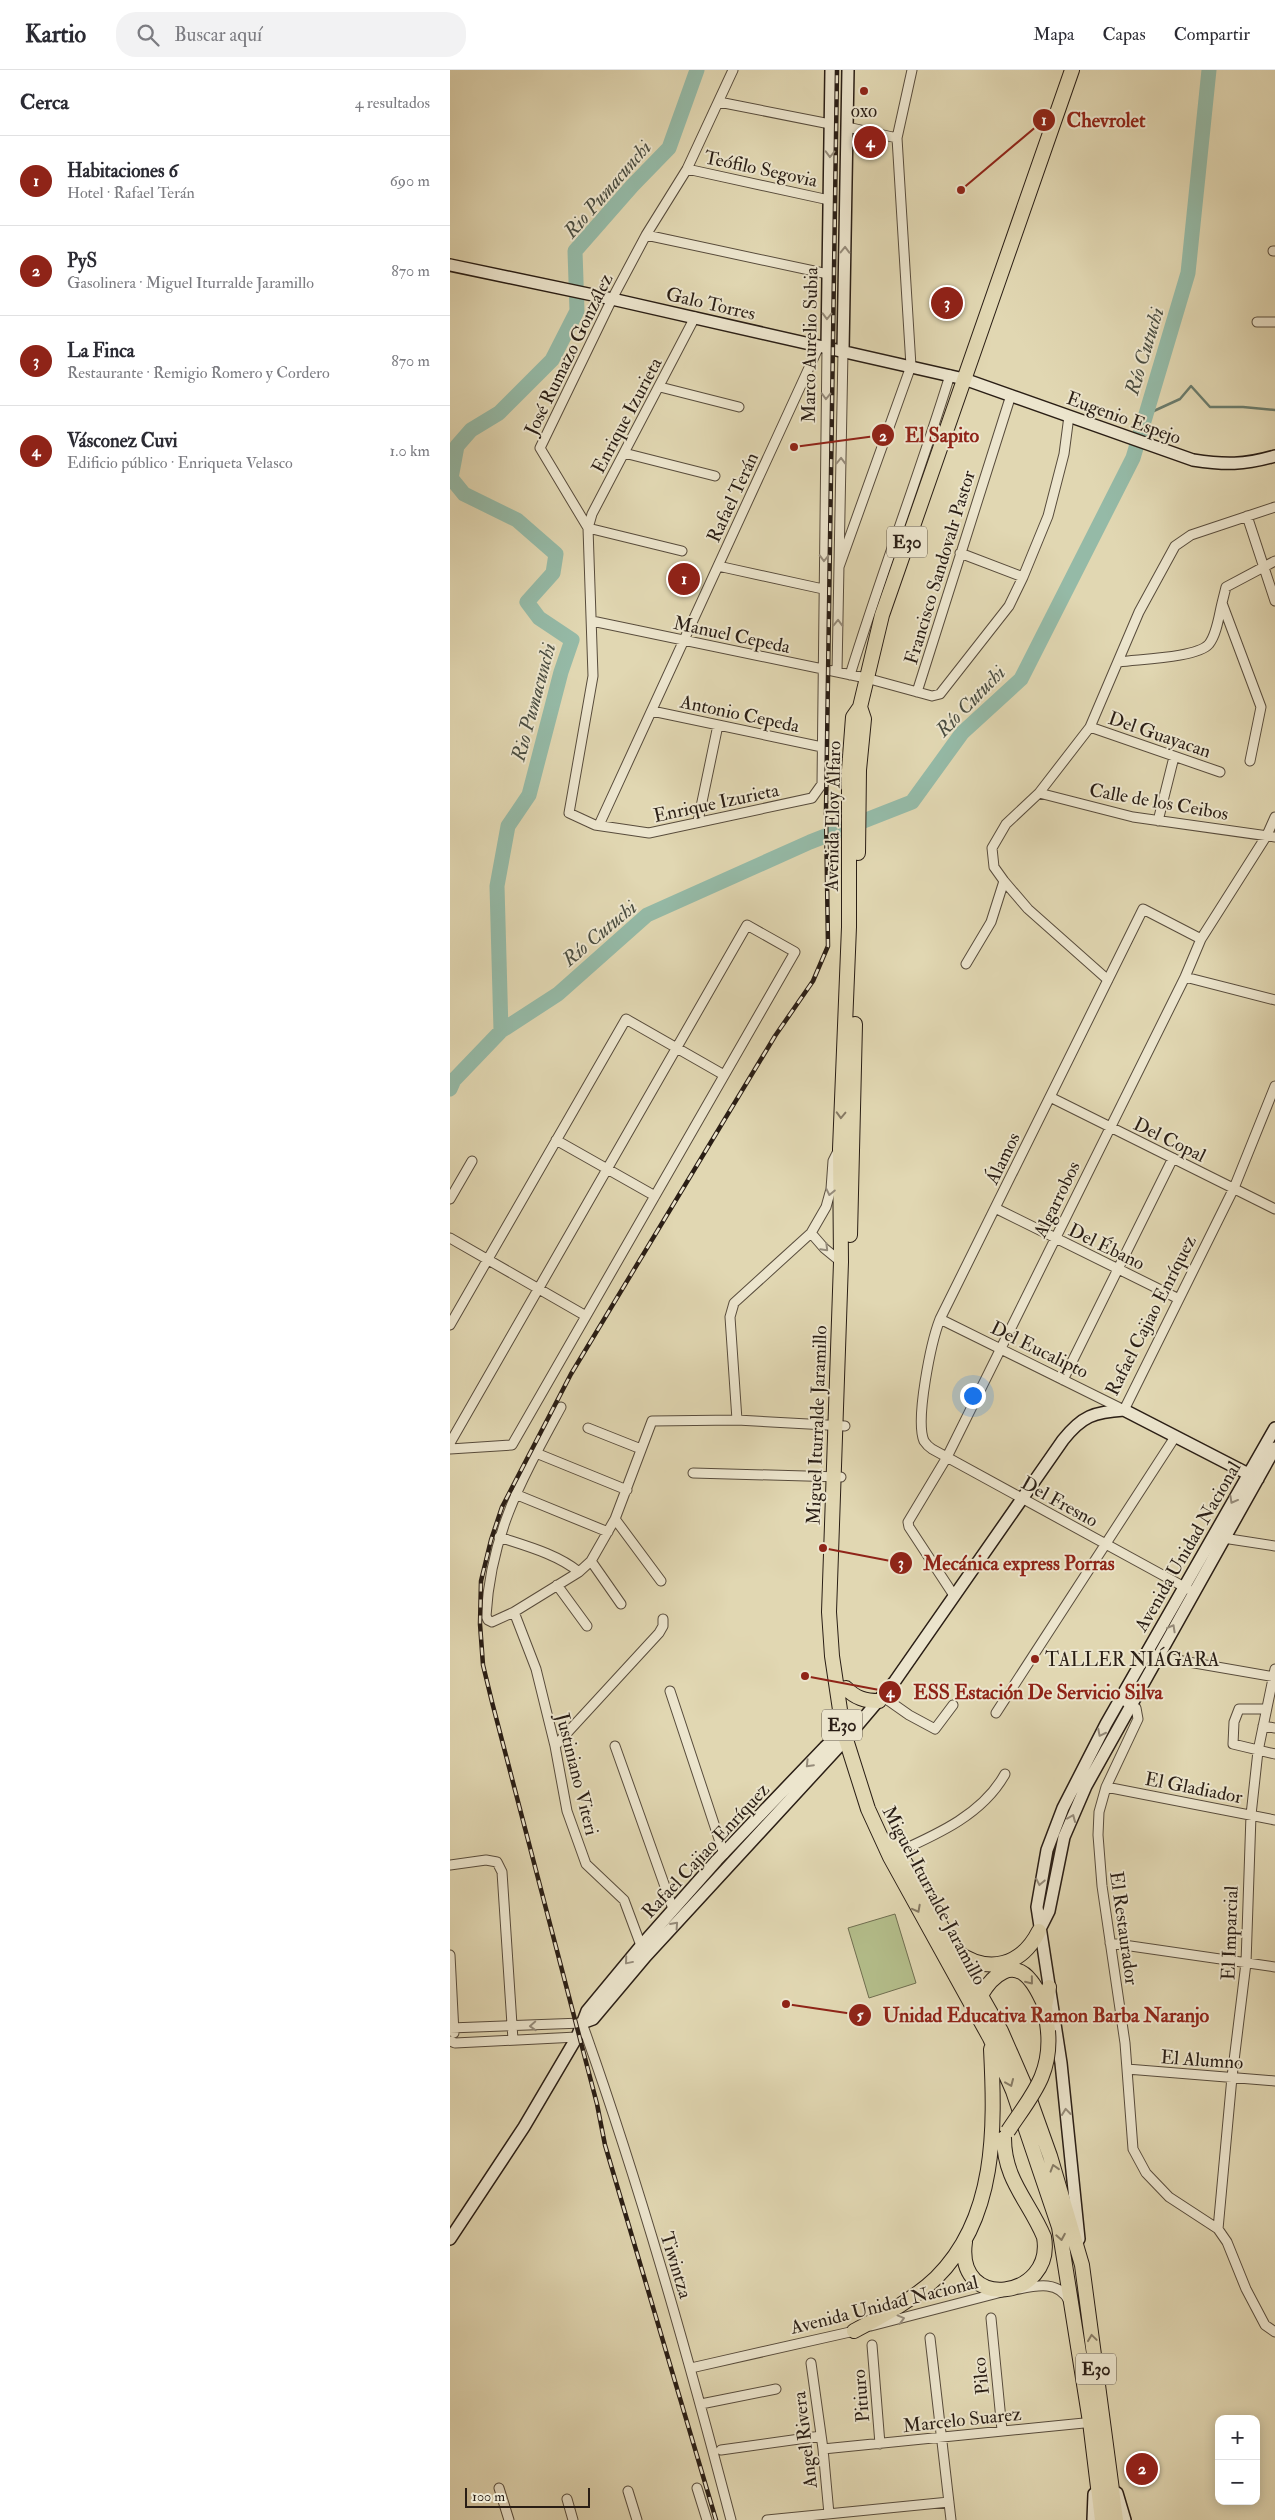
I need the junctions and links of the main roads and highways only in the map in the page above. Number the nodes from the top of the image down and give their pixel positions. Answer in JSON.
{"nodes":[{"id":1,"x":831,"y":70,"type":"edge"},
{"id":2,"x":848,"y":70,"type":"edge"},
{"id":3,"x":1072,"y":70,"type":"edge"},
{"id":4,"x":450,"y":265,"type":"edge"},
{"id":5,"x":823,"y":346,"type":"junction"},
{"id":6,"x":843,"y":351,"type":"junction"},
{"id":7,"x":964,"y":379,"type":"junction"},
{"id":8,"x":1275,"y":456,"type":"edge"},
{"id":9,"x":853,"y":927,"type":"junction"},
{"id":10,"x":1124,"y":1410,"type":"joint"},
{"id":11,"x":840,"y":1426,"type":"junction"},
{"id":12,"x":1275,"y":1428,"type":"edge"},
{"id":13,"x":1275,"y":1448,"type":"edge"},
{"id":14,"x":1253,"y":1476,"type":"junction"},
{"id":15,"x":837,"y":1477,"type":"junction"},
{"id":16,"x":1189,"y":1590,"type":"junction"},
{"id":17,"x":846,"y":1688,"type":"junction"},
{"id":18,"x":880,"y":1698,"type":"junction"},
{"id":19,"x":848,"y":1732,"type":"junction"},
{"id":20,"x":720,"y":1857,"type":"junction"},
{"id":21,"x":726,"y":1869,"type":"junction"},
{"id":22,"x":1039,"y":1931,"type":"junction"},
{"id":23,"x":643,"y":1951,"type":"junction"},
{"id":24,"x":956,"y":1951,"type":"junction"},
{"id":25,"x":1049,"y":1987,"type":"junction"},
{"id":26,"x":981,"y":1995,"type":"junction"},
{"id":27,"x":1045,"y":2006,"type":"junction"},
{"id":28,"x":990,"y":2038,"type":"junction"},
{"id":29,"x":1006,"y":2134,"type":"junction"},
{"id":30,"x":968,"y":2236,"type":"junction"},
{"id":31,"x":450,"y":2239,"type":"edge"},
{"id":32,"x":1082,"y":2265,"type":"junction"},
{"id":33,"x":854,"y":2331,"type":"road end"},
{"id":34,"x":1097,"y":2422,"type":"junction"},
{"id":35,"x":1111,"y":2472,"type":"junction"},
{"id":36,"x":1095,"y":2475,"type":"junction"},
{"id":37,"x":1093,"y":2520,"type":"edge"},
{"id":38,"x":1102,"y":2520,"type":"edge"},
{"id":39,"x":1116,"y":2520,"type":"edge"},
{"id":40,"x":1125,"y":2520,"type":"edge"}],
"edges":[{"from":1,"to":5,"type":"main road","name":"Marco Aurelio Subia","one_way":true},
{"from":6,"to":2,"type":"main road","name":"Marco Aurelio Subia","one_way":true},
{"from":3,"to":7,"type":"main road","name":"Avenida Eloy Alfaro","number":"E30"},
{"from":4,"to":5,"type":"main road","name":"Galo Torres"},
{"from":5,"to":6,"type":"main road","name":"Galo Torres"},
{"from":6,"to":7,"type":"main road","name":"Galo Torres"},
{"from":7,"to":8,"type":"main road","name":"Eugenio Espejo"},
{"from":7,"to":9,"type":"main road","name":"Avenida Eloy Alfaro","number":"E30"},
{"from":9,"to":11,"type":"main road","name":"Miguel Iturralde Jaramillo","number":"E30"},
{"from":9,"to":11,"type":"main road","name":"Miguel Iturralde Jaramillo","number":"E30","one_way":true},
{"from":10,"to":14,"type":"main road","name":"Del Eucalipto"},
{"from":10,"to":18,"type":"main road","name":"Rafael Cajiao Enríquez"},
{"from":11,"to":15,"type":"main road","name":"Miguel Iturralde Jaramillo","number":"E30"},
{"from":12,"to":14,"type":"main road","name":"Avenida Unidad Nacional"},
{"from":13,"to":14,"type":"main road","name":"Avenida Unidad Nacional"},
{"from":14,"to":16,"type":"main road","name":"Avenida Unidad Nacional","one_way":true},
{"from":14,"to":16,"type":"main road","name":"Avenida Unidad Nacional"},
{"from":15,"to":17,"type":"main road","name":"Miguel Iturralde Jaramillo","number":"E30"},
{"from":15,"to":19,"type":"main road","name":"Miguel Iturralde Jaramillo","number":"E30"},
{"from":16,"to":22,"type":"main road","name":"Avenida Unidad Nacional"},
{"from":17,"to":18,"type":"main road"},
{"from":17,"to":19,"type":"main road","name":"Miguel Iturralde Jaramillo","number":"E30"},
{"from":18,"to":19,"type":"main road","name":"Rafael Cajiao Enríquez"},
{"from":19,"to":20,"type":"main road","name":"Rafael Cajiao Enríquez","one_way":true},
{"from":19,"to":21,"type":"main road","name":"Rafael Cajiao Enríquez"},
{"from":19,"to":24,"type":"main road","name":"Miguel Iturralde Jaramillo","number":"E30"},
{"from":19,"to":28,"type":"main road","name":"Miguel Iturralde Jaramillo","number":"E30","one_way":true},
{"from":20,"to":21,"type":"main road"},
{"from":20,"to":23,"type":"main road","name":"Rafael Cajiao Enríquez"},
{"from":23,"to":21,"type":"main road","name":"Rafael Cajiao Enríquez","one_way":true},
{"from":22,"to":24,"type":"main road"},
{"from":22,"to":25,"type":"main road"},
{"from":23,"to":31,"type":"main road","name":"Rafael Cajiao Enríquez"},
{"from":24,"to":26,"type":"main road","name":"Miguel Iturralde Jaramillo","number":"E30"},
{"from":25,"to":27,"type":"main road"},
{"from":32,"to":25,"type":"main road","one_way":true},
{"from":26,"to":27,"type":"main road","one_way":true},
{"from":32,"to":26,"type":"main road","name":"Miguel Iturralde Jaramillo","number":"E30","one_way":true},
{"from":27,"to":29,"type":"main road","bridge":true},
{"from":28,"to":30,"type":"main road"},
{"from":28,"to":34,"type":"main road","name":"Miguel Iturralde Jaramillo","number":"E30","one_way":true},
{"from":29,"to":30,"type":"main road"},
{"from":29,"to":30,"type":"main road"},
{"from":30,"to":33,"type":"main road"},
{"from":34,"to":32,"type":"main road","name":"Miguel Iturralde Jaramillo","number":"E30","one_way":true},
{"from":34,"to":35,"type":"main road","name":"Miguel Iturralde Jaramillo","number":"E30"},
{"from":34,"to":36,"type":"main road","name":"Miguel Iturralde Jaramillo","number":"E30"},
{"from":35,"to":39,"type":"main road","name":"Miguel Iturralde Jaramillo","number":"E30"},
{"from":35,"to":40,"type":"main road","name":"Miguel Iturralde Jaramillo"},
{"from":36,"to":37,"type":"main road","name":"Miguel Iturralde Jaramillo"},
{"from":36,"to":38,"type":"main road","name":"Miguel Iturralde Jaramillo","number":"E30"}]}
